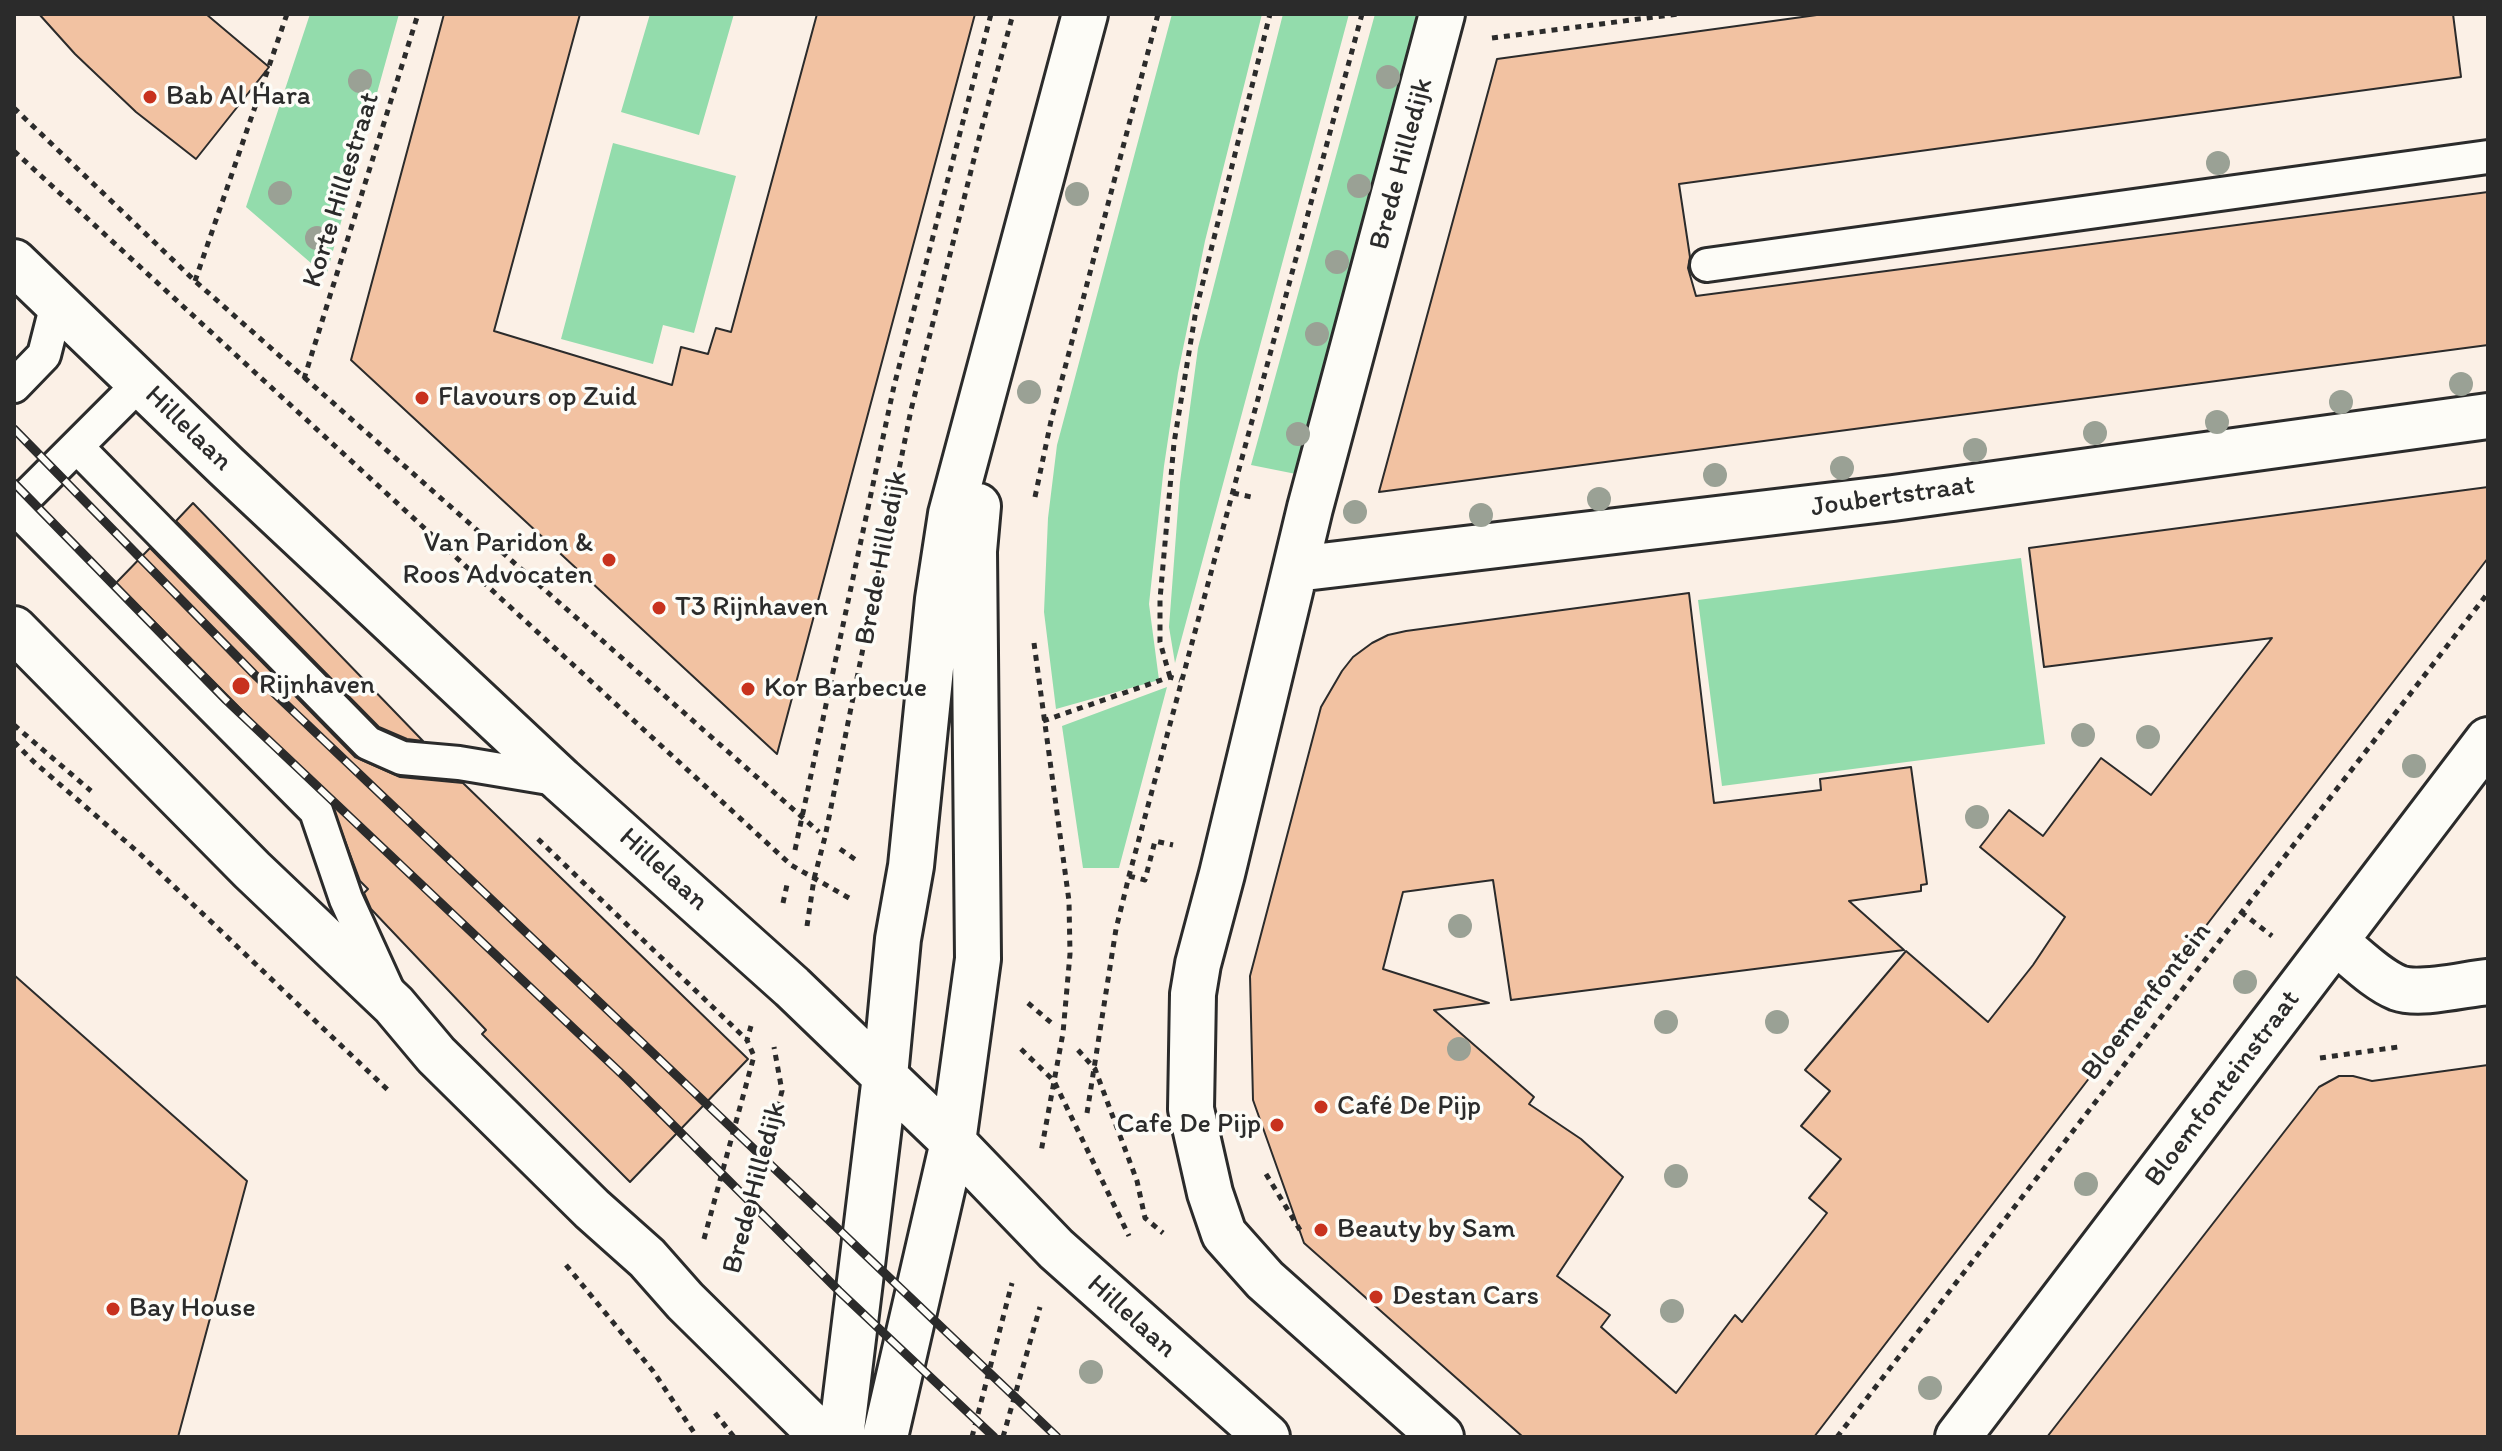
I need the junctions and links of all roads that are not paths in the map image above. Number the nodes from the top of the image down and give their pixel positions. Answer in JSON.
{"nodes":[{"id":1,"x":1085,"y":14,"type":"edge"},
{"id":2,"x":1442,"y":14,"type":"edge"},
{"id":3,"x":2488,"y":157,"type":"edge"},
{"id":4,"x":14,"y":262,"type":"edge"},
{"id":5,"x":1707,"y":265,"type":"dead end"},
{"id":6,"x":57,"y":304,"type":"junction"},
{"id":7,"x":990,"y":372,"type":"junction"},
{"id":8,"x":140,"y":383,"type":"junction"},
{"id":9,"x":14,"y":386,"type":"edge"},
{"id":10,"x":2488,"y":416,"type":"edge"},
{"id":11,"x":77,"y":447,"type":"junction"},
{"id":12,"x":14,"y":509,"type":"edge"},
{"id":13,"x":1296,"y":569,"type":"junction"},
{"id":14,"x":14,"y":629,"type":"edge"},
{"id":15,"x":2488,"y":740,"type":"edge"},
{"id":16,"x":561,"y":780,"type":"junction"},
{"id":17,"x":2336,"y":942,"type":"junction"},
{"id":18,"x":2488,"y":982,"type":"edge"},
{"id":19,"x":394,"y":1005,"type":"junction"},
{"id":20,"x":885,"y":1076,"type":"junction"},
{"id":21,"x":953,"y":1142,"type":"junction"},
{"id":22,"x":823,"y":1437,"type":"edge"},
{"id":23,"x":841,"y":1437,"type":"edge"},
{"id":24,"x":885,"y":1437,"type":"edge"},
{"id":25,"x":1267,"y":1437,"type":"edge"},
{"id":26,"x":1441,"y":1437,"type":"edge"},
{"id":27,"x":1958,"y":1437,"type":"edge"}],
"edges":[{"from":1,"to":7,"type":"street"},
{"from":2,"to":13,"type":"street","name":"Brede Hilledijk"},
{"from":3,"to":5,"type":"lane"},
{"from":4,"to":6,"type":"street","name":"Hillelaan"},
{"from":6,"to":8,"type":"street","name":"Hillelaan"},
{"from":6,"to":9,"type":"lane"},
{"from":7,"to":20,"type":"street"},
{"from":7,"to":21,"type":"street"},
{"from":8,"to":11,"type":"lane"},
{"from":8,"to":16,"type":"street","name":"Hillelaan"},
{"from":10,"to":13,"type":"street","name":"Joubertstraat"},
{"from":11,"to":12,"type":"lane"},
{"from":11,"to":16,"type":"lane"},
{"from":12,"to":19,"type":"lane"},
{"from":13,"to":26,"type":"street","name":"Brede Hilledijk"},
{"from":14,"to":19,"type":"street"},
{"from":15,"to":17,"type":"street","name":"Bloemfonteinstraat"},
{"from":16,"to":20,"type":"street","name":"Hillelaan"},
{"from":17,"to":18,"type":"street"},
{"from":17,"to":27,"type":"street","name":"Bloemfonteinstraat"},
{"from":19,"to":22,"type":"street"},
{"from":20,"to":21,"type":"street","name":"Hillelaan"},
{"from":20,"to":23,"type":"street"},
{"from":21,"to":24,"type":"street"},
{"from":21,"to":25,"type":"street","name":"Hillelaan"}]}
